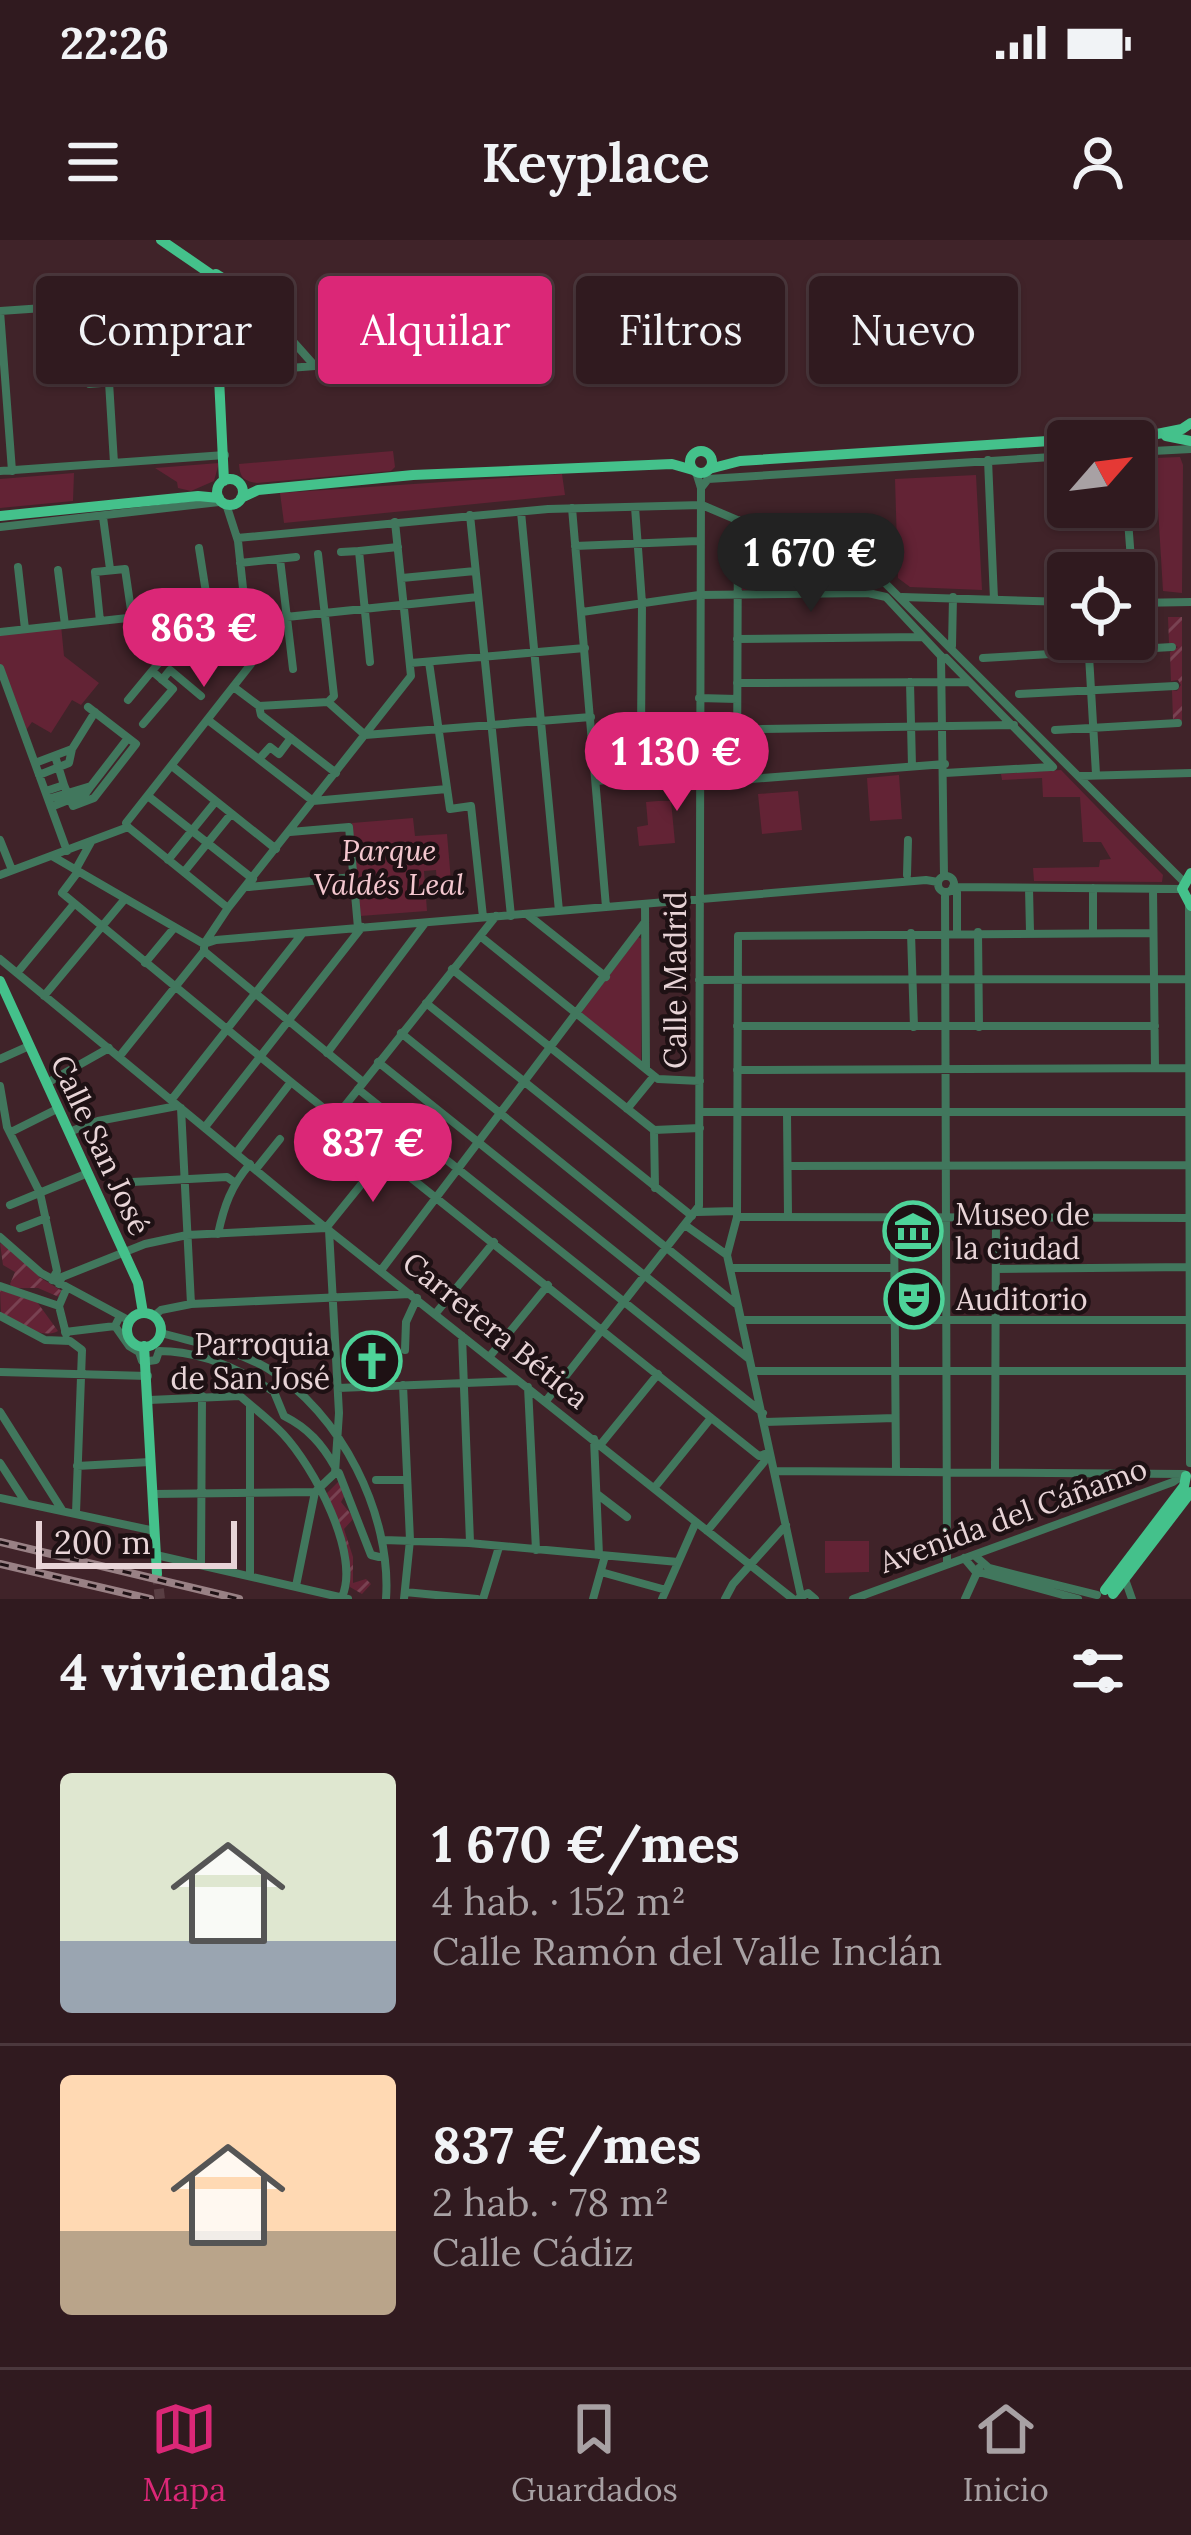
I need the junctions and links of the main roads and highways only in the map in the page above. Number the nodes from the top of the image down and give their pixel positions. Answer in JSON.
{"nodes":[{"id":1,"x":161,"y":240,"type":"edge"},
{"id":2,"x":207,"y":276,"type":"edge"},
{"id":3,"x":222,"y":384,"type":"edge"},
{"id":4,"x":223,"y":384,"type":"edge"},
{"id":5,"x":1191,"y":423,"type":"edge"},
{"id":6,"x":1156,"y":434,"type":"junction"},
{"id":7,"x":1191,"y":443,"type":"edge"},
{"id":8,"x":673,"y":464,"type":"junction"},
{"id":9,"x":704,"y":470,"type":"junction"},
{"id":10,"x":229,"y":493,"type":"junction"},
{"id":11,"x":0,"y":516,"type":"edge"},
{"id":12,"x":1185,"y":881,"type":"edge"},
{"id":13,"x":1190,"y":906,"type":"edge"},
{"id":14,"x":0,"y":982,"type":"edge"},
{"id":15,"x":148,"y":1314,"type":"junction"},
{"id":16,"x":144,"y":1346,"type":"junction"},
{"id":17,"x":1188,"y":1481,"type":"edge"},
{"id":18,"x":158,"y":1574,"type":"tunnel mouth"},
{"id":19,"x":1097,"y":1596,"type":"edge"}],
"edges":[{"from":1,"to":2,"type":"main road"},
{"from":3,"to":10,"type":"main road"},
{"from":4,"to":10,"type":"main road"},
{"from":5,"to":6,"type":"main road"},
{"from":5,"to":7,"type":"main road"},
{"from":6,"to":7,"type":"main road"},
{"from":6,"to":9,"type":"main road"},
{"from":8,"to":9,"type":"main road"},
{"from":8,"to":9,"type":"main road"},
{"from":8,"to":10,"type":"main road"},
{"from":10,"to":11,"type":"main road"},
{"from":12,"to":13,"type":"main road"},
{"from":14,"to":15,"type":"main road","name":"Calle San José"},
{"from":15,"to":16,"type":"main road","name":"Calle San José"},
{"from":15,"to":16,"type":"main road"},
{"from":16,"to":18,"type":"main road"},
{"from":17,"to":19,"type":"main road"},
{"from":17,"to":19,"type":"main road"}]}
